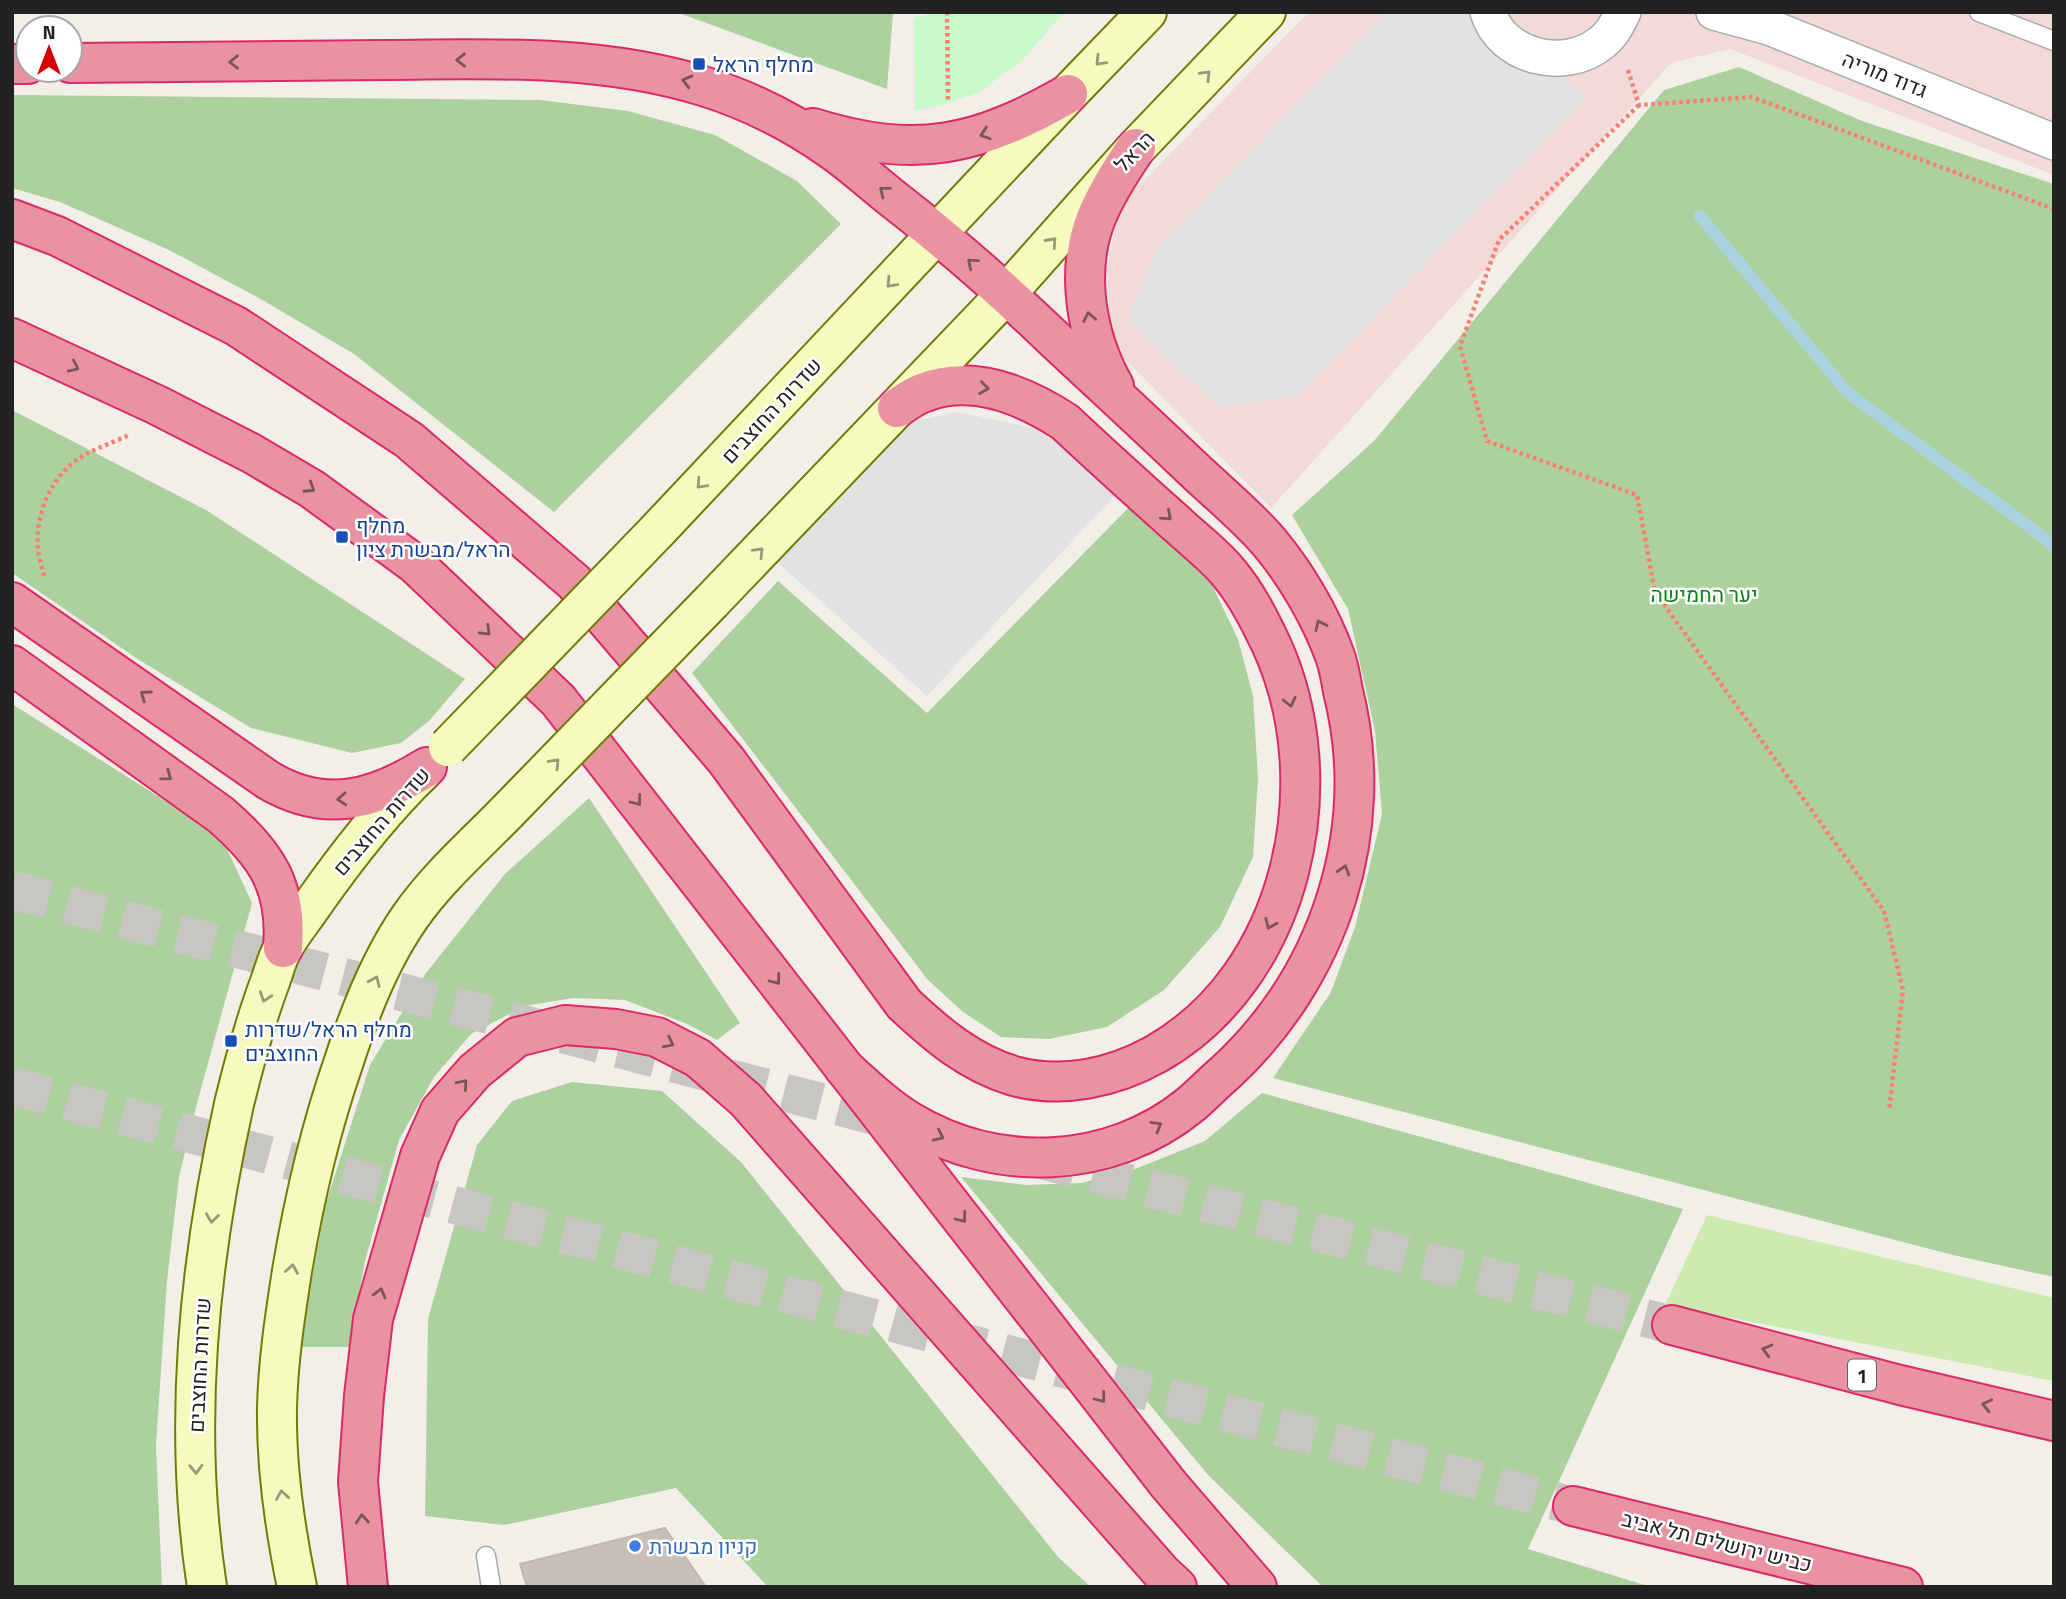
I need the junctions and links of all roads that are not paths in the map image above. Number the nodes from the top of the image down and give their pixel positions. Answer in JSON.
{"nodes":[{"id":1,"x":1147,"y":12,"type":"edge"},
{"id":2,"x":1266,"y":12,"type":"edge"},
{"id":3,"x":1488,"y":12,"type":"edge"},
{"id":4,"x":1714,"y":12,"type":"edge"},
{"id":5,"x":1979,"y":12,"type":"edge"},
{"id":6,"x":1619,"y":20,"type":"edge"},
{"id":7,"x":2054,"y":41,"type":"edge"},
{"id":8,"x":84,"y":63,"type":"edge"},
{"id":9,"x":1068,"y":94,"type":"junction"},
{"id":10,"x":773,"y":113,"type":"junction"},
{"id":11,"x":2054,"y":142,"type":"edge"},
{"id":12,"x":1136,"y":148,"type":"junction"},
{"id":13,"x":12,"y":219,"type":"edge"},
{"id":14,"x":938,"y":233,"type":"junction"},
{"id":15,"x":1007,"y":293,"type":"junction"},
{"id":16,"x":12,"y":338,"type":"edge"},
{"id":17,"x":1123,"y":403,"type":"junction"},
{"id":18,"x":897,"y":408,"type":"junction"},
{"id":19,"x":12,"y":602,"type":"edge"},
{"id":20,"x":12,"y":665,"type":"edge"},
{"id":21,"x":438,"y":757,"type":"junction"},
{"id":22,"x":283,"y":948,"type":"junction"},
{"id":23,"x":844,"y":1068,"type":"junction"},
{"id":24,"x":1672,"y":1325,"type":"tunnel mouth"},
{"id":25,"x":2054,"y":1420,"type":"edge"},
{"id":26,"x":1573,"y":1506,"type":"tunnel mouth"},
{"id":27,"x":486,"y":1556,"type":"dead end"},
{"id":28,"x":207,"y":1587,"type":"edge"},
{"id":29,"x":297,"y":1587,"type":"edge"},
{"id":30,"x":368,"y":1587,"type":"edge"},
{"id":31,"x":491,"y":1587,"type":"edge"},
{"id":32,"x":1177,"y":1587,"type":"edge"},
{"id":33,"x":1256,"y":1587,"type":"edge"},
{"id":34,"x":1902,"y":1587,"type":"edge"}],
"edges":[{"from":1,"to":9,"type":"main road","one_way":true},
{"from":12,"to":2,"type":"main road","name":"הראל","one_way":true},
{"from":3,"to":6,"type":"street"},
{"from":4,"to":11,"type":"street","name":"גדוד מוריה"},
{"from":5,"to":7,"type":"lane"},
{"from":10,"to":8,"type":"highway","one_way":true},
{"from":9,"to":10,"type":"highway","one_way":true},
{"from":9,"to":14,"type":"main road"},
{"from":14,"to":10,"type":"highway","one_way":true},
{"from":15,"to":12,"type":"main road","name":"הראל","one_way":true},
{"from":17,"to":12,"type":"highway","one_way":true},
{"from":18,"to":13,"type":"highway","one_way":true},
{"from":15,"to":14,"type":"highway","one_way":true},
{"from":14,"to":21,"type":"main road","name":"שדרות החוצבים","one_way":true,"bridge":true},
{"from":15,"to":17,"type":"highway"},
{"from":15,"to":18,"type":"main road"},
{"from":16,"to":23,"type":"highway","one_way":true},
{"from":23,"to":17,"type":"highway","one_way":true},
{"from":29,"to":18,"type":"main road","one_way":true,"bridge":true},
{"from":21,"to":19,"type":"highway","one_way":true},
{"from":20,"to":22,"type":"highway","one_way":true},
{"from":21,"to":22,"type":"main road","name":"שדרות החוצבים"},
{"from":22,"to":28,"type":"main road","name":"שדרות החוצבים","one_way":true},
{"from":23,"to":33,"type":"highway","one_way":true},
{"from":25,"to":24,"type":"highway","number":"1","one_way":true},
{"from":26,"to":34,"type":"highway","name":"כביש ירושלים תל אביב"},
{"from":27,"to":31,"type":"lane"},
{"from":30,"to":32,"type":"highway","one_way":true}]}
